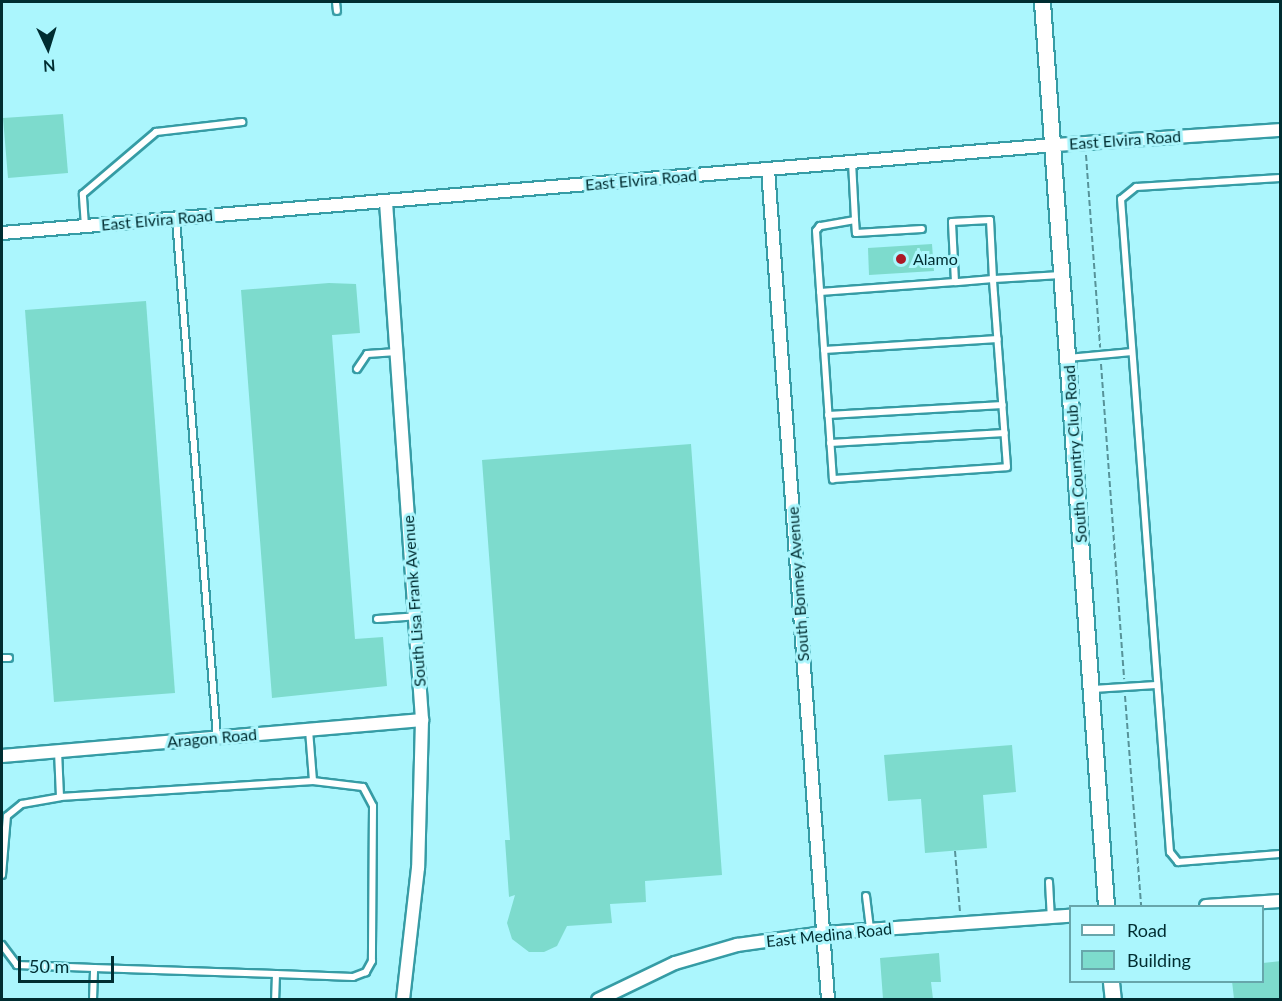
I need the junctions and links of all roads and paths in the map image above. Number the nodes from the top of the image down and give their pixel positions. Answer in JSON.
{"nodes":[{"id":1,"x":336,"y":2,"type":"edge"},
{"id":2,"x":1042,"y":2,"type":"edge"},
{"id":3,"x":337,"y":10,"type":"dead end"},
{"id":4,"x":242,"y":122,"type":"dead end"},
{"id":5,"x":1281,"y":130,"type":"edge"},
{"id":6,"x":1085,"y":143,"type":"junction"},
{"id":7,"x":1054,"y":145,"type":"junction"},
{"id":8,"x":852,"y":162,"type":"junction"},
{"id":9,"x":768,"y":169,"type":"junction"},
{"id":10,"x":1281,"y":178,"type":"edge"},
{"id":11,"x":386,"y":202,"type":"junction"},
{"id":12,"x":176,"y":219,"type":"junction"},
{"id":13,"x":855,"y":220,"type":"junction"},
{"id":14,"x":85,"y":226,"type":"junction"},
{"id":15,"x":922,"y":229,"type":"dead end"},
{"id":16,"x":2,"y":233,"type":"edge"},
{"id":17,"x":1063,"y":275,"type":"junction"},
{"id":18,"x":993,"y":279,"type":"junction"},
{"id":19,"x":955,"y":282,"type":"junction"},
{"id":20,"x":820,"y":292,"type":"junction"},
{"id":21,"x":998,"y":339,"type":"junction"},
{"id":22,"x":824,"y":350,"type":"junction"},
{"id":23,"x":397,"y":352,"type":"junction"},
{"id":24,"x":1132,"y":352,"type":"junction"},
{"id":25,"x":1100,"y":355,"type":"junction"},
{"id":26,"x":1068,"y":358,"type":"junction"},
{"id":27,"x":357,"y":369,"type":"dead end"},
{"id":28,"x":1003,"y":405,"type":"junction"},
{"id":29,"x":828,"y":415,"type":"junction"},
{"id":30,"x":1005,"y":433,"type":"junction"},
{"id":31,"x":830,"y":443,"type":"junction"},
{"id":32,"x":417,"y":616,"type":"junction"},
{"id":33,"x":377,"y":619,"type":"dead end"},
{"id":34,"x":1157,"y":685,"type":"junction"},
{"id":35,"x":1125,"y":687,"type":"junction"},
{"id":36,"x":1091,"y":689,"type":"junction"},
{"id":37,"x":422,"y":720,"type":"junction"},
{"id":38,"x":309,"y":730,"type":"junction"},
{"id":39,"x":217,"y":738,"type":"junction"},
{"id":40,"x":58,"y":751,"type":"junction"},
{"id":41,"x":2,"y":756,"type":"edge"},
{"id":42,"x":313,"y":781,"type":"junction"},
{"id":43,"x":60,"y":797,"type":"junction"},
{"id":44,"x":955,"y":851,"type":"dead end"},
{"id":45,"x":1281,"y":854,"type":"edge"},
{"id":46,"x":2,"y":875,"type":"edge"},
{"id":47,"x":1049,"y":882,"type":"dead end"},
{"id":48,"x":866,"y":896,"type":"dead end"},
{"id":49,"x":1281,"y":901,"type":"edge"},
{"id":50,"x":1106,"y":905,"type":"edge"},
{"id":51,"x":1141,"y":905,"type":"edge"},
{"id":52,"x":1221,"y":905,"type":"edge"},
{"id":53,"x":1069,"y":916,"type":"edge"},
{"id":54,"x":1051,"y":917,"type":"junction"},
{"id":55,"x":961,"y":924,"type":"junction"},
{"id":56,"x":870,"y":930,"type":"junction"},
{"id":57,"x":824,"y":933,"type":"junction"},
{"id":58,"x":2,"y":945,"type":"edge"},
{"id":59,"x":94,"y":968,"type":"junction"},
{"id":60,"x":276,"y":974,"type":"junction"},
{"id":61,"x":1111,"y":983,"type":"edge"},
{"id":62,"x":93,"y":999,"type":"edge"},
{"id":63,"x":274,"y":999,"type":"edge"},
{"id":64,"x":403,"y":999,"type":"edge"},
{"id":65,"x":597,"y":999,"type":"edge"},
{"id":66,"x":828,"y":999,"type":"edge"},
{"id":67,"x":1113,"y":999,"type":"edge"}],
"edges":[{"from":1,"to":3,"type":"lane"},
{"from":2,"to":7,"type":"street","name":"South Country Club Road"},
{"from":4,"to":14,"type":"lane"},
{"from":5,"to":6,"type":"street","name":"East Elvira Road"},
{"from":6,"to":7,"type":"street","name":"East Elvira Road"},
{"from":6,"to":25,"type":"path"},
{"from":7,"to":8,"type":"street","name":"East Elvira Road"},
{"from":7,"to":17,"type":"street","name":"South Country Club Road"},
{"from":8,"to":9,"type":"street","name":"East Elvira Road"},
{"from":8,"to":13,"type":"lane"},
{"from":9,"to":11,"type":"street","name":"East Elvira Road"},
{"from":9,"to":57,"type":"street","name":"South Bonney Avenue"},
{"from":10,"to":24,"type":"lane"},
{"from":11,"to":12,"type":"street","name":"East Elvira Road"},
{"from":11,"to":23,"type":"street","name":"South Lisa Frank Avenue"},
{"from":12,"to":14,"type":"street","name":"East Elvira Road"},
{"from":12,"to":39,"type":"lane"},
{"from":13,"to":15,"type":"lane"},
{"from":13,"to":20,"type":"lane"},
{"from":14,"to":16,"type":"street","name":"East Elvira Road"},
{"from":17,"to":18,"type":"lane"},
{"from":17,"to":26,"type":"street","name":"South Country Club Road"},
{"from":18,"to":19,"type":"lane"},
{"from":18,"to":19,"type":"lane"},
{"from":18,"to":21,"type":"lane"},
{"from":19,"to":20,"type":"lane"},
{"from":20,"to":22,"type":"lane"},
{"from":21,"to":22,"type":"lane"},
{"from":21,"to":28,"type":"lane"},
{"from":22,"to":29,"type":"lane"},
{"from":23,"to":27,"type":"lane"},
{"from":23,"to":32,"type":"street","name":"South Lisa Frank Avenue"},
{"from":24,"to":25,"type":"lane"},
{"from":24,"to":34,"type":"lane"},
{"from":25,"to":26,"type":"lane"},
{"from":25,"to":35,"type":"path"},
{"from":26,"to":36,"type":"street","name":"South Country Club Road"},
{"from":28,"to":29,"type":"lane"},
{"from":28,"to":30,"type":"lane"},
{"from":29,"to":31,"type":"lane"},
{"from":30,"to":31,"type":"lane"},
{"from":30,"to":31,"type":"lane"},
{"from":32,"to":33,"type":"lane"},
{"from":32,"to":37,"type":"street","name":"South Lisa Frank Avenue"},
{"from":34,"to":35,"type":"lane"},
{"from":34,"to":45,"type":"lane"},
{"from":35,"to":36,"type":"lane"},
{"from":35,"to":51,"type":"path"},
{"from":36,"to":50,"type":"street","name":"South Country Club Road"},
{"from":37,"to":38,"type":"street","name":"Aragon Road"},
{"from":37,"to":64,"type":"street","name":"South Lisa Frank Avenue"},
{"from":38,"to":39,"type":"street","name":"Aragon Road"},
{"from":38,"to":42,"type":"lane"},
{"from":39,"to":40,"type":"street","name":"Aragon Road"},
{"from":40,"to":41,"type":"street","name":"Aragon Road"},
{"from":40,"to":43,"type":"lane"},
{"from":42,"to":43,"type":"lane"},
{"from":42,"to":60,"type":"lane"},
{"from":43,"to":46,"type":"lane"},
{"from":44,"to":55,"type":"path"},
{"from":47,"to":54,"type":"lane"},
{"from":48,"to":56,"type":"lane"},
{"from":49,"to":52,"type":"street"},
{"from":53,"to":54,"type":"street","name":"East Medina Road"},
{"from":54,"to":55,"type":"street","name":"East Medina Road"},
{"from":55,"to":56,"type":"street","name":"East Medina Road"},
{"from":56,"to":57,"type":"street","name":"East Medina Road"},
{"from":57,"to":65,"type":"street","name":"East Medina Road"},
{"from":57,"to":66,"type":"street","name":"South Bonney Avenue"},
{"from":58,"to":59,"type":"lane"},
{"from":59,"to":60,"type":"lane"},
{"from":59,"to":62,"type":"lane"},
{"from":60,"to":63,"type":"lane"},
{"from":61,"to":67,"type":"street"}]}
